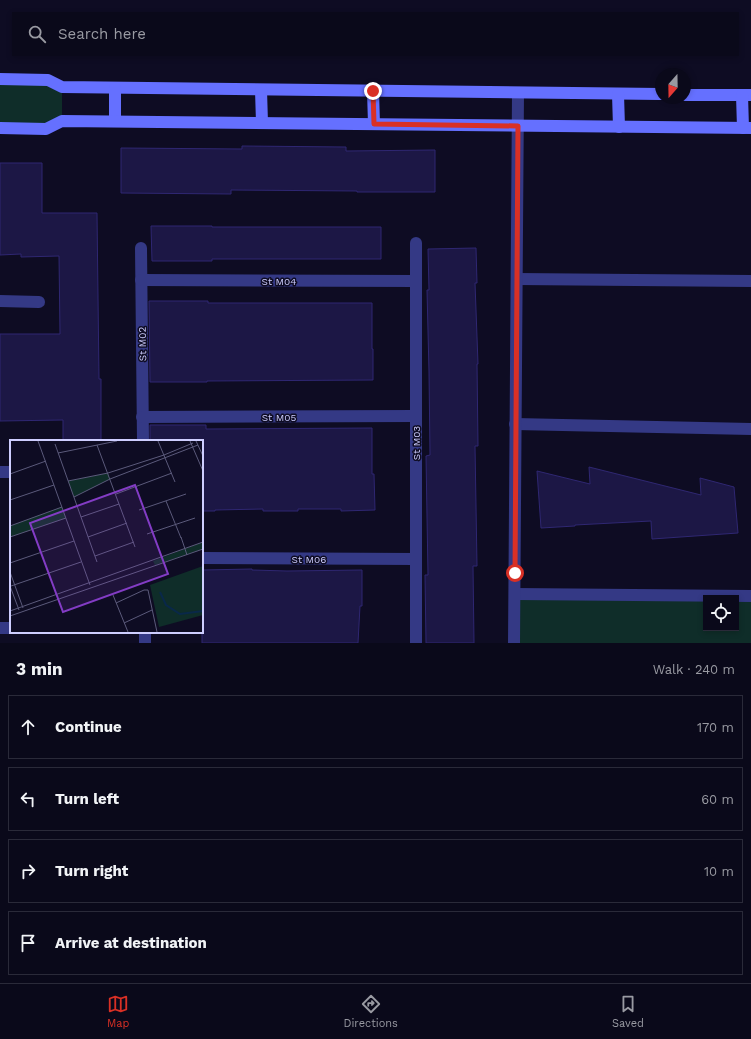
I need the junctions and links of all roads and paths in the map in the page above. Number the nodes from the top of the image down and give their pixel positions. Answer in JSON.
{"nodes":[{"id":1,"x":0,"y":80,"type":"edge"},
{"id":2,"x":115,"y":88,"type":"junction"},
{"id":3,"x":261,"y":90,"type":"junction"},
{"id":4,"x":373,"y":91,"type":"junction"},
{"id":5,"x":518,"y":93,"type":"junction"},
{"id":6,"x":618,"y":94,"type":"junction"},
{"id":7,"x":655,"y":94,"type":"edge"},
{"id":8,"x":691,"y":95,"type":"edge"},
{"id":9,"x":747,"y":95,"type":"edge"},
{"id":10,"x":115,"y":121,"type":"junction"},
{"id":11,"x":262,"y":123,"type":"junction"},
{"id":12,"x":374,"y":124,"type":"junction"},
{"id":13,"x":518,"y":126,"type":"junction"},
{"id":14,"x":619,"y":127,"type":"junction"},
{"id":15,"x":0,"y":128,"type":"edge"},
{"id":16,"x":747,"y":128,"type":"edge"},
{"id":17,"x":416,"y":243,"type":"dead end"},
{"id":18,"x":141,"y":248,"type":"dead end"},
{"id":19,"x":516,"y":278,"type":"junction"},
{"id":20,"x":141,"y":280,"type":"junction"},
{"id":21,"x":416,"y":281,"type":"junction"},
{"id":22,"x":751,"y":281,"type":"edge"},
{"id":23,"x":0,"y":301,"type":"edge"},
{"id":24,"x":39,"y":302,"type":"dead end"},
{"id":25,"x":416,"y":416,"type":"junction"},
{"id":26,"x":142,"y":417,"type":"junction"},
{"id":27,"x":515,"y":424,"type":"junction"},
{"id":28,"x":751,"y":429,"type":"edge"},
{"id":29,"x":143,"y":440,"type":"edge"},
{"id":30,"x":203,"y":558,"type":"edge"},
{"id":31,"x":416,"y":559,"type":"junction"},
{"id":32,"x":515,"y":594,"type":"junction"},
{"id":33,"x":751,"y":596,"type":"edge"},
{"id":34,"x":416,"y":643,"type":"edge"},
{"id":35,"x":514,"y":643,"type":"edge"}],
"edges":[{"from":1,"to":2,"type":"street"},
{"from":2,"to":3,"type":"street"},
{"from":2,"to":10,"type":"street"},
{"from":3,"to":4,"type":"street"},
{"from":3,"to":11,"type":"street"},
{"from":4,"to":5,"type":"street"},
{"from":4,"to":12,"type":"street"},
{"from":5,"to":6,"type":"street"},
{"from":5,"to":13,"type":"street"},
{"from":6,"to":7,"type":"street"},
{"from":6,"to":14,"type":"street"},
{"from":8,"to":9,"type":"street"},
{"from":9,"to":16,"type":"street"},
{"from":10,"to":11,"type":"street"},
{"from":10,"to":15,"type":"street"},
{"from":11,"to":12,"type":"street"},
{"from":12,"to":13,"type":"street"},
{"from":13,"to":14,"type":"street"},
{"from":13,"to":19,"type":"street"},
{"from":14,"to":16,"type":"street"},
{"from":17,"to":21,"type":"street","name":"St M03"},
{"from":18,"to":20,"type":"street","name":"St M02"},
{"from":19,"to":22,"type":"street"},
{"from":19,"to":27,"type":"street"},
{"from":20,"to":21,"type":"street","name":"St M04"},
{"from":20,"to":26,"type":"street","name":"St M02"},
{"from":21,"to":25,"type":"street","name":"St M03"},
{"from":23,"to":24,"type":"street"},
{"from":25,"to":26,"type":"street","name":"St M05"},
{"from":25,"to":31,"type":"street","name":"St M03"},
{"from":26,"to":29,"type":"street","name":"St M02"},
{"from":27,"to":28,"type":"street"},
{"from":27,"to":32,"type":"street"},
{"from":30,"to":31,"type":"street","name":"St M06"},
{"from":31,"to":34,"type":"street","name":"St M03"},
{"from":32,"to":33,"type":"street"},
{"from":32,"to":35,"type":"street"}]}
